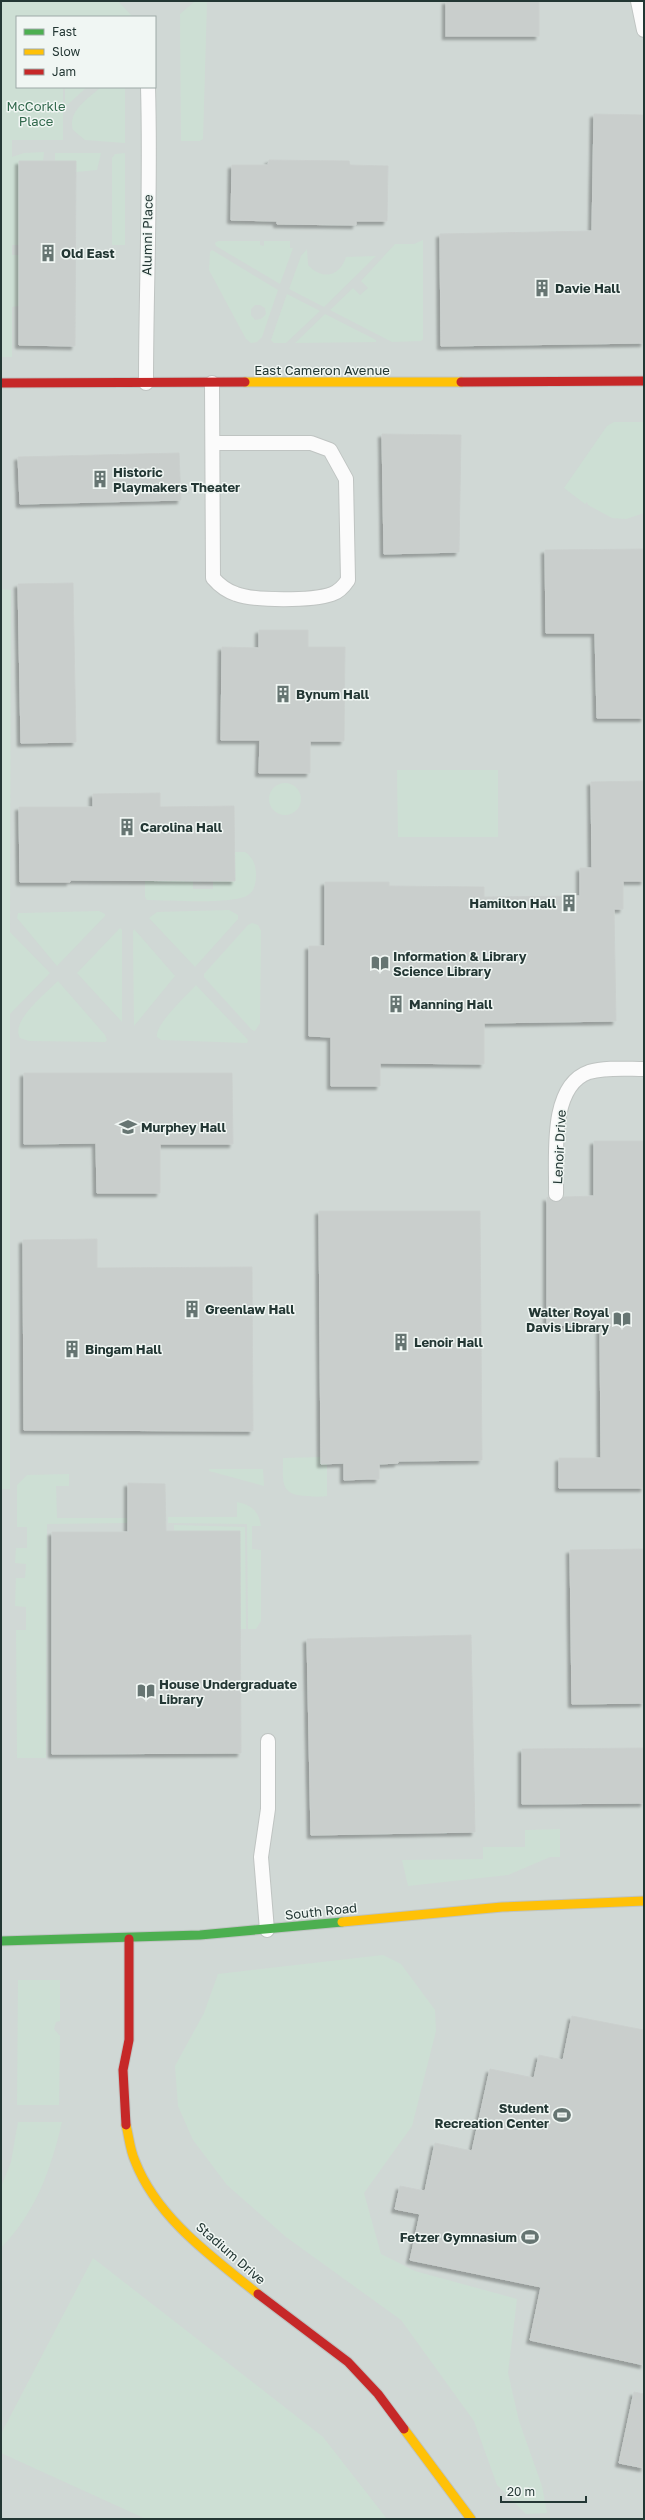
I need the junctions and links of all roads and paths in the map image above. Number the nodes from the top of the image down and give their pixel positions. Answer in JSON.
{"nodes":[{"id":1,"x":638,"y":1,"type":"edge"},
{"id":2,"x":644,"y":30,"type":"edge"},
{"id":3,"x":148,"y":88,"type":"edge"},
{"id":4,"x":644,"y":380,"type":"edge"},
{"id":5,"x":1,"y":383,"type":"edge"},
{"id":6,"x":146,"y":383,"type":"junction"},
{"id":7,"x":212,"y":383,"type":"junction"},
{"id":8,"x":213,"y":443,"type":"junction"},
{"id":9,"x":644,"y":1069,"type":"edge"},
{"id":10,"x":556,"y":1194,"type":"dead end"},
{"id":11,"x":268,"y":1741,"type":"dead end"},
{"id":12,"x":644,"y":1901,"type":"edge"},
{"id":13,"x":266,"y":1930,"type":"junction"},
{"id":14,"x":129,"y":1939,"type":"junction"},
{"id":15,"x":1,"y":1941,"type":"edge"},
{"id":16,"x":471,"y":2519,"type":"edge"}],
"edges":[{"from":1,"to":2,"type":"lane"},
{"from":3,"to":6,"type":"lane","name":"Alumni Place"},
{"from":4,"to":7,"type":"street","name":"East Cameron Avenue"},
{"from":5,"to":6,"type":"street","name":"East Cameron Avenue"},
{"from":6,"to":7,"type":"street","name":"East Cameron Avenue"},
{"from":7,"to":8,"type":"lane"},
{"from":8,"to":8,"type":"lane"},
{"from":9,"to":10,"type":"lane","name":"Lenoir Drive"},
{"from":11,"to":13,"type":"lane"},
{"from":12,"to":13,"type":"street","name":"South Road"},
{"from":13,"to":14,"type":"street","name":"South Road"},
{"from":14,"to":15,"type":"street","name":"South Road"},
{"from":14,"to":16,"type":"street","name":"Stadium Drive"}]}
